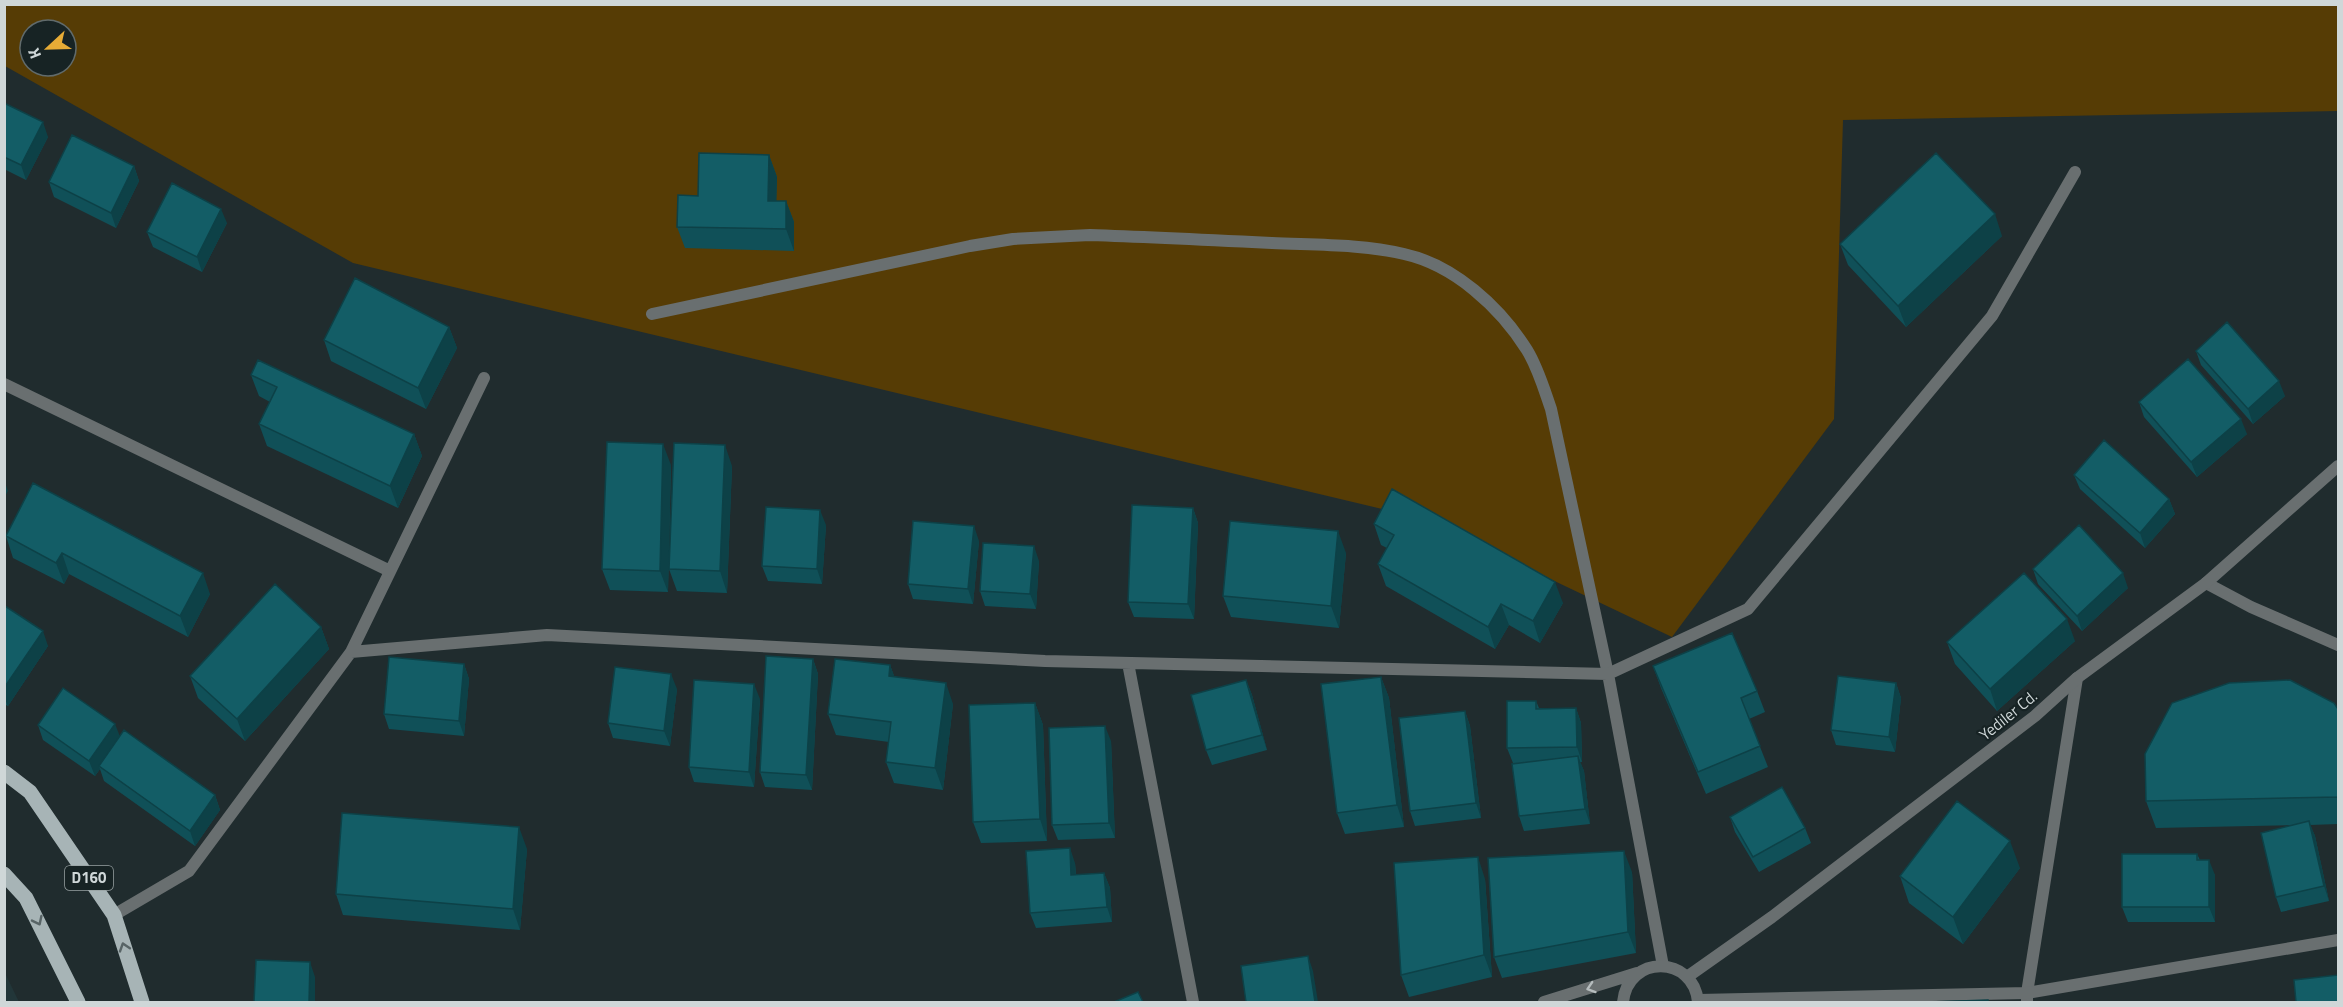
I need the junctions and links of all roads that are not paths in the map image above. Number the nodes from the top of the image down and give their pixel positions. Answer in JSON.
{"nodes":[{"id":1,"x":2075,"y":172,"type":"dead end"},
{"id":2,"x":652,"y":314,"type":"dead end"},
{"id":3,"x":484,"y":378,"type":"dead end"},
{"id":4,"x":4,"y":384,"type":"edge"},
{"id":5,"x":2338,"y":466,"type":"edge"},
{"id":6,"x":390,"y":571,"type":"junction"},
{"id":7,"x":2206,"y":583,"type":"junction"},
{"id":8,"x":2338,"y":645,"type":"edge"},
{"id":9,"x":351,"y":652,"type":"junction"},
{"id":10,"x":1128,"y":663,"type":"junction"},
{"id":11,"x":1608,"y":674,"type":"junction"},
{"id":12,"x":2077,"y":678,"type":"junction"},
{"id":13,"x":4,"y":772,"type":"edge"},
{"id":14,"x":4,"y":874,"type":"edge"},
{"id":15,"x":114,"y":915,"type":"junction"},
{"id":16,"x":2338,"y":940,"type":"edge"},
{"id":17,"x":1664,"y":966,"type":"junction"},
{"id":18,"x":1638,"y":973,"type":"junction"},
{"id":19,"x":1687,"y":976,"type":"junction"},
{"id":20,"x":2027,"y":998,"type":"edge"},
{"id":21,"x":1699,"y":1001,"type":"edge"},
{"id":22,"x":78,"y":1002,"type":"edge"},
{"id":23,"x":142,"y":1002,"type":"edge"},
{"id":24,"x":1192,"y":1002,"type":"edge"},
{"id":25,"x":1544,"y":1002,"type":"edge"},
{"id":26,"x":1623,"y":1002,"type":"edge"}],
"edges":[{"from":1,"to":11,"type":"street"},
{"from":2,"to":11,"type":"street"},
{"from":3,"to":6,"type":"street"},
{"from":4,"to":6,"type":"street"},
{"from":5,"to":7,"type":"street","name":"Yediler Cd."},
{"from":6,"to":9,"type":"street"},
{"from":7,"to":8,"type":"street"},
{"from":7,"to":12,"type":"street","name":"Yediler Cd."},
{"from":9,"to":10,"type":"street"},
{"from":9,"to":15,"type":"street"},
{"from":10,"to":11,"type":"street"},
{"from":10,"to":24,"type":"street"},
{"from":11,"to":17,"type":"street"},
{"from":12,"to":19,"type":"street","name":"Yediler Cd."},
{"from":12,"to":20,"type":"street"},
{"from":13,"to":15,"type":"main road","number":"D160"},
{"from":14,"to":22,"type":"main road","one_way":true},
{"from":23,"to":15,"type":"main road","number":"D160","one_way":true},
{"from":16,"to":20,"type":"street"},
{"from":17,"to":18,"type":"street"},
{"from":17,"to":19,"type":"street"},
{"from":18,"to":25,"type":"street","one_way":true},
{"from":18,"to":26,"type":"street"},
{"from":19,"to":21,"type":"street"},
{"from":20,"to":21,"type":"street"}]}
